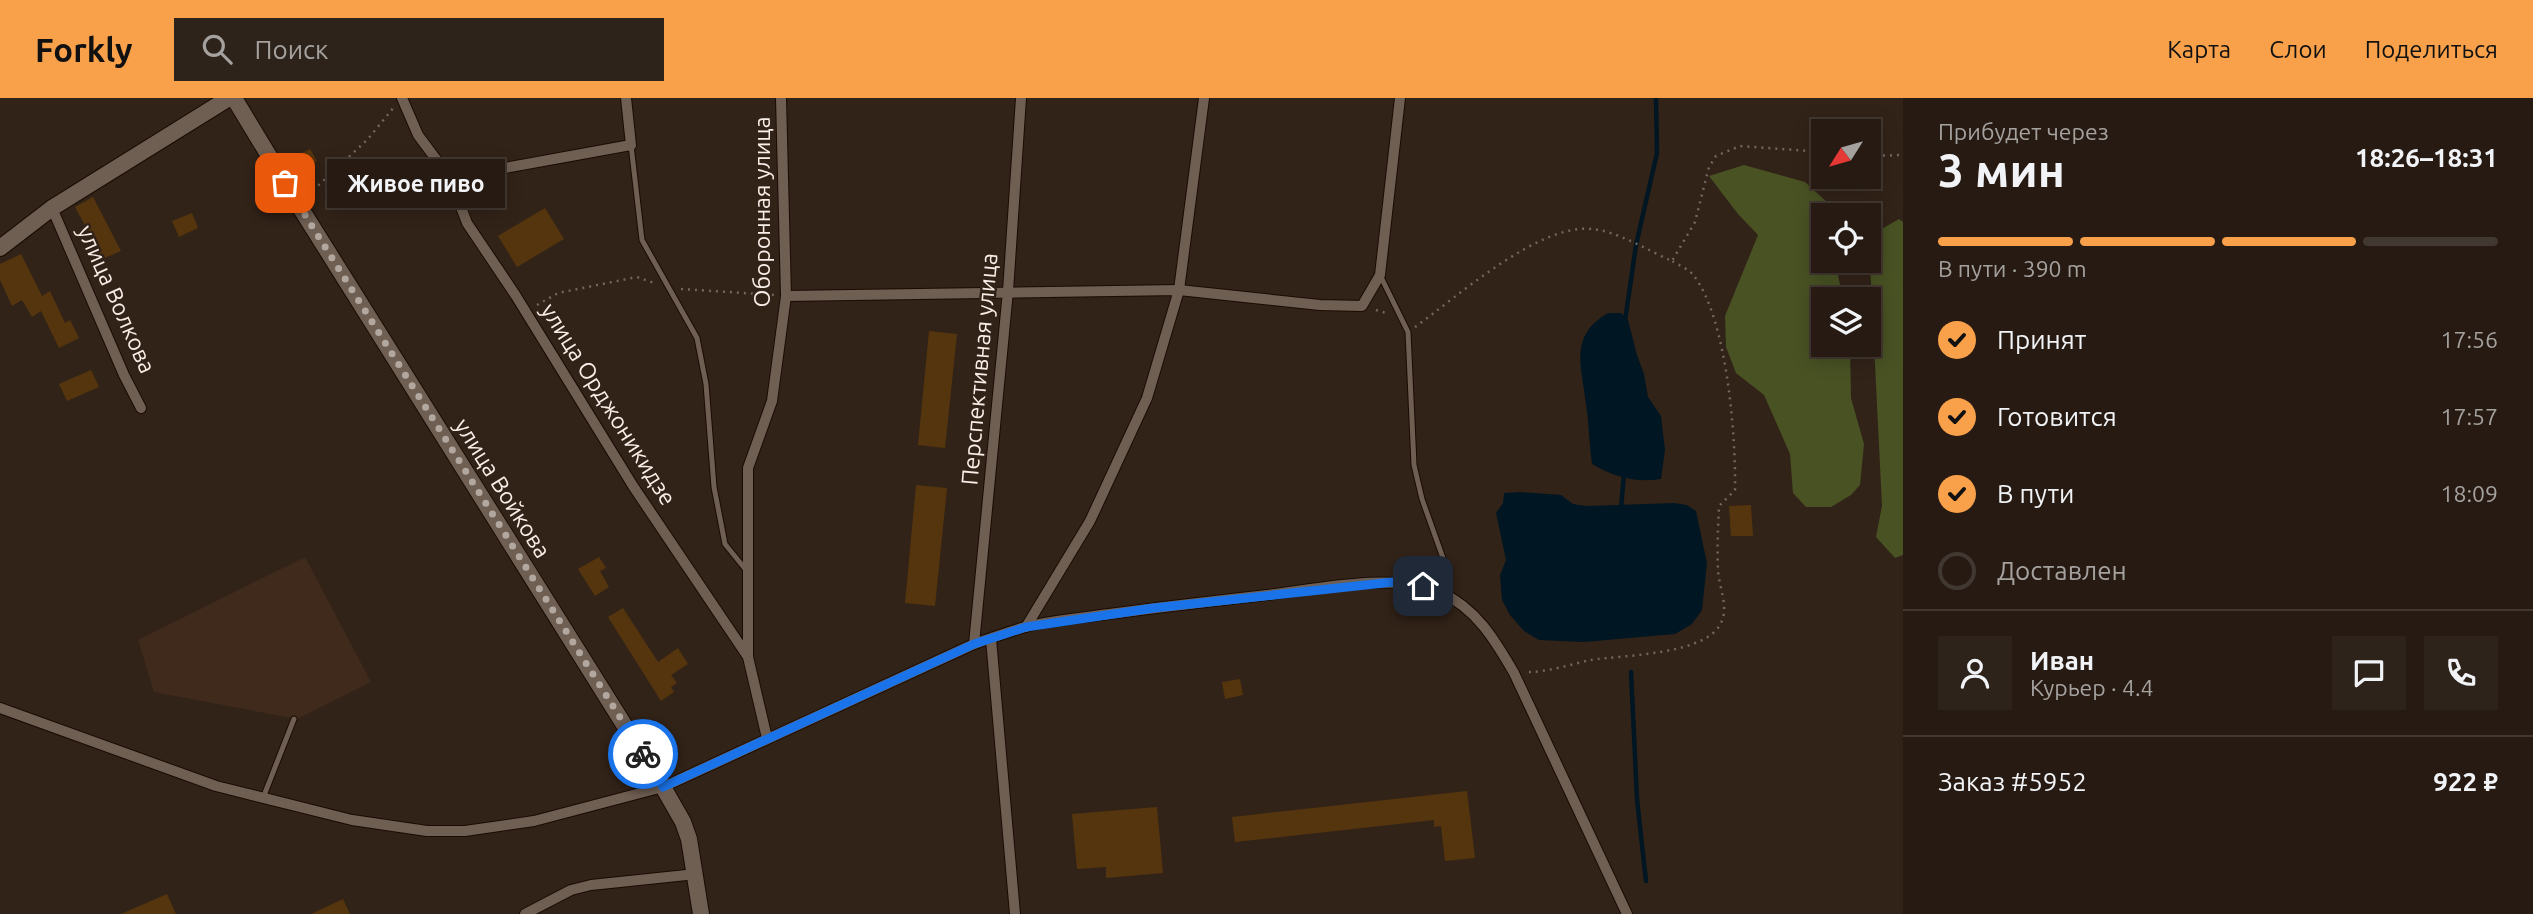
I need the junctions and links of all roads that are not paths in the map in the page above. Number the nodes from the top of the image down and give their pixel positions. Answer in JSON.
{"nodes":[{"id":1,"x":232,"y":98,"type":"edge"},
{"id":2,"x":401,"y":98,"type":"edge"},
{"id":3,"x":626,"y":98,"type":"edge"},
{"id":4,"x":781,"y":98,"type":"edge"},
{"id":5,"x":1021,"y":98,"type":"edge"},
{"id":6,"x":1204,"y":98,"type":"edge"},
{"id":7,"x":1400,"y":98,"type":"edge"},
{"id":8,"x":631,"y":145,"type":"junction"},
{"id":9,"x":450,"y":177,"type":"junction"},
{"id":10,"x":52,"y":208,"type":"junction"},
{"id":11,"x":0,"y":248,"type":"edge"},
{"id":12,"x":1380,"y":275,"type":"junction"},
{"id":13,"x":1179,"y":290,"type":"junction"},
{"id":14,"x":1008,"y":291,"type":"junction"},
{"id":15,"x":786,"y":296,"type":"junction"},
{"id":16,"x":141,"y":408,"type":"dead end"},
{"id":17,"x":748,"y":572,"type":"junction"},
{"id":18,"x":1441,"y":593,"type":"junction"},
{"id":19,"x":1026,"y":627,"type":"junction"},
{"id":20,"x":991,"y":639,"type":"junction"},
{"id":21,"x":974,"y":644,"type":"junction"},
{"id":22,"x":748,"y":657,"type":"junction"},
{"id":23,"x":0,"y":708,"type":"edge"},
{"id":24,"x":294,"y":719,"type":"dead end"},
{"id":25,"x":767,"y":738,"type":"junction"},
{"id":26,"x":663,"y":787,"type":"junction"},
{"id":27,"x":263,"y":798,"type":"junction"},
{"id":28,"x":696,"y":874,"type":"junction"},
{"id":29,"x":525,"y":914,"type":"edge"},
{"id":30,"x":701,"y":914,"type":"edge"},
{"id":31,"x":1015,"y":914,"type":"edge"},
{"id":32,"x":1628,"y":914,"type":"edge"}],
"edges":[{"from":1,"to":10,"type":"street","name":"улица Волкова"},
{"from":1,"to":26,"type":"street","name":"улица Войкова"},
{"from":2,"to":9,"type":"street","name":"улица Орджоникидзе"},
{"from":3,"to":8,"type":"street"},
{"from":4,"to":15,"type":"street","name":"Оборонная улица"},
{"from":5,"to":14,"type":"street","name":"Перспективная улица"},
{"from":6,"to":13,"type":"street"},
{"from":7,"to":12,"type":"street"},
{"from":8,"to":9,"type":"street"},
{"from":8,"to":17,"type":"lane"},
{"from":9,"to":22,"type":"street","name":"улица Орджоникидзе"},
{"from":10,"to":11,"type":"street","name":"улица Волкова"},
{"from":10,"to":16,"type":"street","name":"улица Волкова"},
{"from":12,"to":13,"type":"street"},
{"from":12,"to":18,"type":"lane"},
{"from":13,"to":14,"type":"street"},
{"from":13,"to":19,"type":"street"},
{"from":14,"to":15,"type":"street"},
{"from":14,"to":21,"type":"street","name":"Перспективная улица"},
{"from":15,"to":17,"type":"street","name":"Оборонная улица"},
{"from":17,"to":22,"type":"street","name":"Оборонная улица"},
{"from":18,"to":19,"type":"street"},
{"from":18,"to":32,"type":"street"},
{"from":19,"to":20,"type":"street"},
{"from":20,"to":21,"type":"street"},
{"from":20,"to":31,"type":"street"},
{"from":21,"to":25,"type":"street"},
{"from":22,"to":25,"type":"street","name":"улица Орджоникидзе"},
{"from":23,"to":27,"type":"street"},
{"from":24,"to":27,"type":"lane"},
{"from":25,"to":26,"type":"street"},
{"from":26,"to":27,"type":"street"},
{"from":26,"to":28,"type":"street","name":"улица Войкова"},
{"from":28,"to":29,"type":"street"},
{"from":28,"to":30,"type":"street","name":"улица Войкова"}]}
